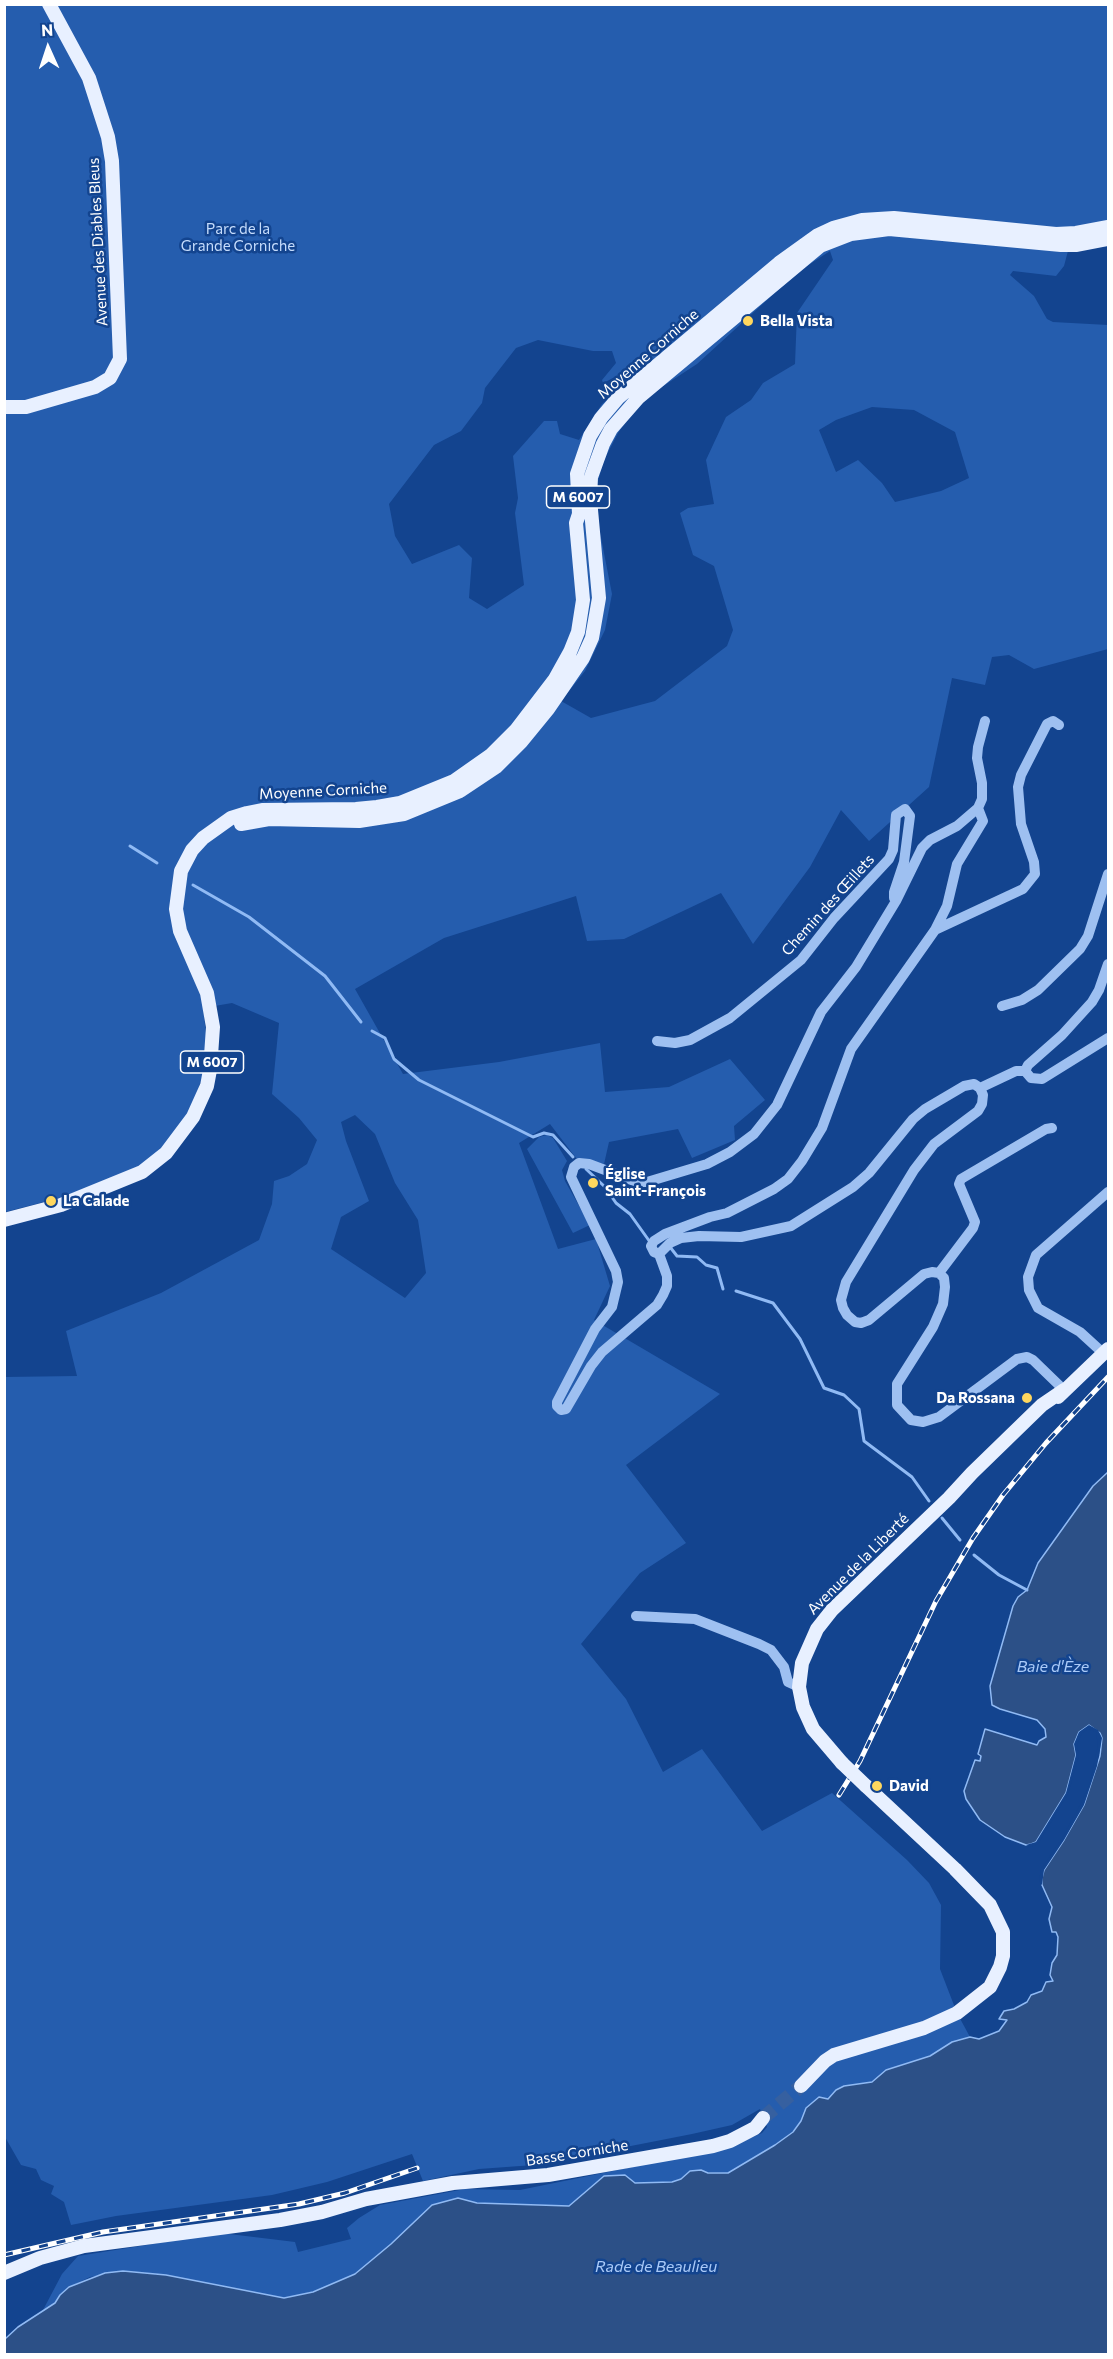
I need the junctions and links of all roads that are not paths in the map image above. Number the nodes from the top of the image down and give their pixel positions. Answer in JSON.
{"nodes":[{"id":1,"x":49,"y":4,"type":"edge"},
{"id":2,"x":1108,"y":227,"type":"edge"},
{"id":3,"x":1108,"y":239,"type":"edge"},
{"id":4,"x":4,"y":407,"type":"edge"},
{"id":5,"x":579,"y":514,"type":"junction"},
{"id":6,"x":598,"y":566,"type":"junction"},
{"id":7,"x":555,"y":679,"type":"junction"},
{"id":8,"x":985,"y":721,"type":"dead end"},
{"id":9,"x":1059,"y":725,"type":"dead end"},
{"id":10,"x":978,"y":808,"type":"junction"},
{"id":11,"x":1108,"y":874,"type":"edge"},
{"id":12,"x":177,"y":898,"type":"junction"},
{"id":13,"x":896,"y":901,"type":"junction"},
{"id":14,"x":935,"y":930,"type":"junction"},
{"id":15,"x":1108,"y":968,"type":"edge"},
{"id":16,"x":1002,"y":1006,"type":"dead end"},
{"id":17,"x":1108,"y":1038,"type":"edge"},
{"id":18,"x":657,"y":1041,"type":"dead end"},
{"id":19,"x":1025,"y":1071,"type":"junction"},
{"id":20,"x":980,"y":1088,"type":"junction"},
{"id":21,"x":1052,"y":1128,"type":"dead end"},
{"id":22,"x":1108,"y":1192,"type":"edge"},
{"id":23,"x":4,"y":1220,"type":"edge"},
{"id":24,"x":659,"y":1254,"type":"junction"},
{"id":25,"x":939,"y":1273,"type":"junction"},
{"id":26,"x":1106,"y":1351,"type":"edge"},
{"id":27,"x":1064,"y":1390,"type":"junction"},
{"id":28,"x":636,"y":1616,"type":"dead end"},
{"id":29,"x":799,"y":1687,"type":"junction"},
{"id":30,"x":801,"y":2086,"type":"tunnel mouth"},
{"id":31,"x":763,"y":2118,"type":"tunnel mouth"},
{"id":32,"x":4,"y":2273,"type":"edge"}],
"edges":[{"from":1,"to":4,"type":"main road","name":"Avenue des Diables Bleus"},
{"from":2,"to":5,"type":"main road","name":"Moyenne Corniche","number":"M 6007"},
{"from":3,"to":6,"type":"main road","name":"Moyenne Corniche","number":"M 6007"},
{"from":5,"to":6,"type":"main road"},
{"from":5,"to":7,"type":"main road","name":"Moyenne Corniche","number":"M 6007"},
{"from":6,"to":7,"type":"main road"},
{"from":6,"to":12,"type":"main road","name":"Moyenne Corniche","number":"M 6007"},
{"from":7,"to":12,"type":"main road","name":"Moyenne Corniche","number":"M 6007"},
{"from":8,"to":10,"type":"street"},
{"from":9,"to":14,"type":"street"},
{"from":10,"to":13,"type":"street"},
{"from":10,"to":14,"type":"street"},
{"from":11,"to":16,"type":"street"},
{"from":12,"to":23,"type":"main road","name":"Moyenne Corniche","number":"M 6007"},
{"from":13,"to":18,"type":"street","name":"Chemin des Œillets"},
{"from":13,"to":24,"type":"street"},
{"from":14,"to":24,"type":"street"},
{"from":15,"to":19,"type":"street"},
{"from":17,"to":19,"type":"street"},
{"from":19,"to":20,"type":"street"},
{"from":20,"to":24,"type":"street"},
{"from":20,"to":25,"type":"street"},
{"from":21,"to":25,"type":"street"},
{"from":22,"to":26,"type":"street"},
{"from":25,"to":27,"type":"street"},
{"from":26,"to":27,"type":"main road","name":"Avenue de la Liberté"},
{"from":27,"to":29,"type":"main road","name":"Avenue de la Liberté"},
{"from":28,"to":29,"type":"street"},
{"from":29,"to":30,"type":"main road","name":"Avenue de la Liberté","bridge":true},
{"from":31,"to":32,"type":"main road","name":"Basse Corniche"}]}
